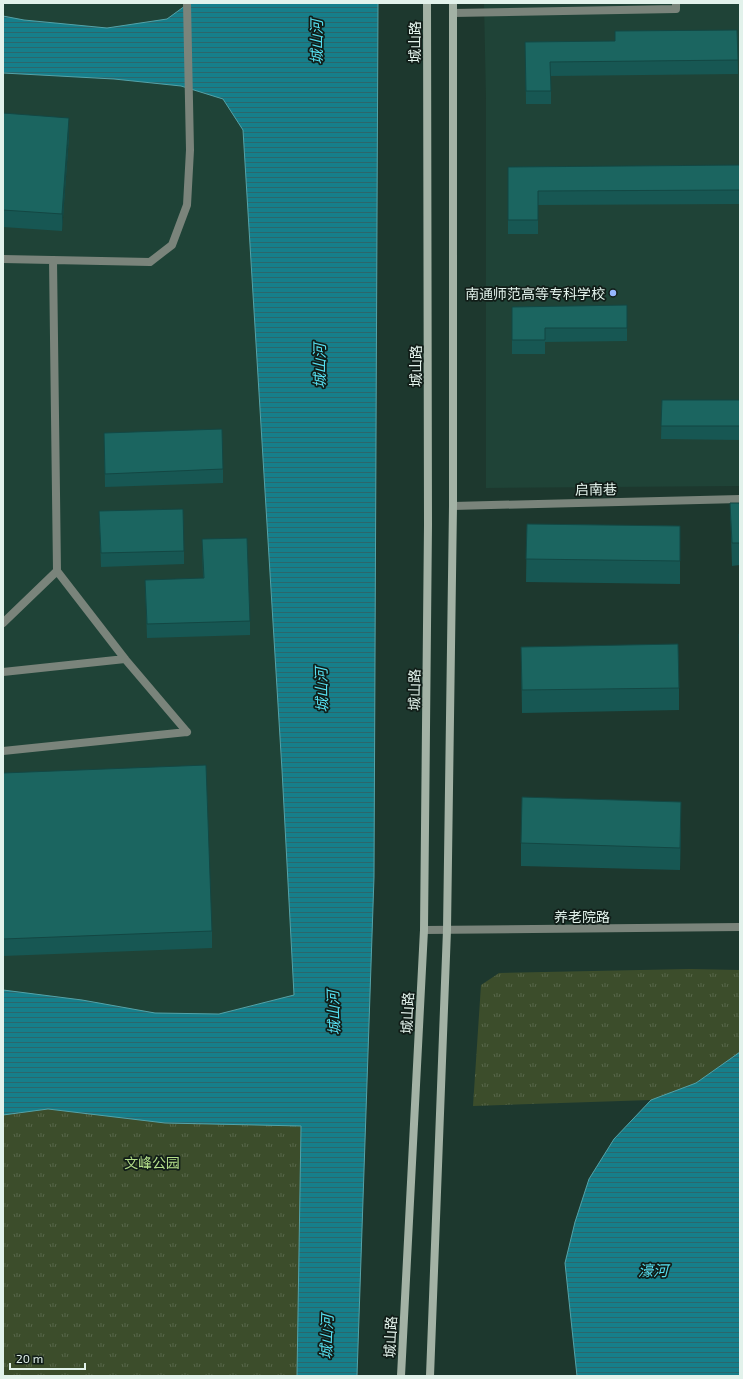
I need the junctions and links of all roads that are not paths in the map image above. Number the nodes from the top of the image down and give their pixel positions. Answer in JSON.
{"nodes":[{"id":1,"x":187,"y":3,"type":"edge"},
{"id":2,"x":427,"y":3,"type":"edge"},
{"id":3,"x":453,"y":3,"type":"edge"},
{"id":4,"x":676,"y":3,"type":"edge"},
{"id":5,"x":453,"y":13,"type":"junction"},
{"id":6,"x":3,"y":259,"type":"edge"},
{"id":7,"x":53,"y":260,"type":"junction"},
{"id":8,"x":740,"y":499,"type":"edge"},
{"id":9,"x":453,"y":506,"type":"junction"},
{"id":10,"x":57,"y":571,"type":"junction"},
{"id":11,"x":3,"y":623,"type":"edge"},
{"id":12,"x":125,"y":659,"type":"junction"},
{"id":13,"x":3,"y":672,"type":"edge"},
{"id":14,"x":3,"y":751,"type":"edge"},
{"id":15,"x":740,"y":927,"type":"edge"},
{"id":16,"x":424,"y":930,"type":"junction"},
{"id":17,"x":446,"y":930,"type":"junction"},
{"id":18,"x":401,"y":1376,"type":"edge"},
{"id":19,"x":430,"y":1376,"type":"edge"}],
"edges":[{"from":1,"to":7,"type":"street"},
{"from":2,"to":16,"type":"main road","name":"城山路"},
{"from":3,"to":5,"type":"main road"},
{"from":4,"to":5,"type":"street"},
{"from":5,"to":9,"type":"main road"},
{"from":6,"to":7,"type":"street"},
{"from":7,"to":10,"type":"street"},
{"from":8,"to":9,"type":"street","name":"启南巷"},
{"from":9,"to":17,"type":"main road"},
{"from":10,"to":11,"type":"street"},
{"from":10,"to":12,"type":"street"},
{"from":12,"to":13,"type":"street"},
{"from":12,"to":14,"type":"street"},
{"from":15,"to":17,"type":"street","name":"养老院路"},
{"from":16,"to":17,"type":"street","name":"养老院路"},
{"from":16,"to":18,"type":"main road","name":"城山路"},
{"from":17,"to":19,"type":"main road"}]}
